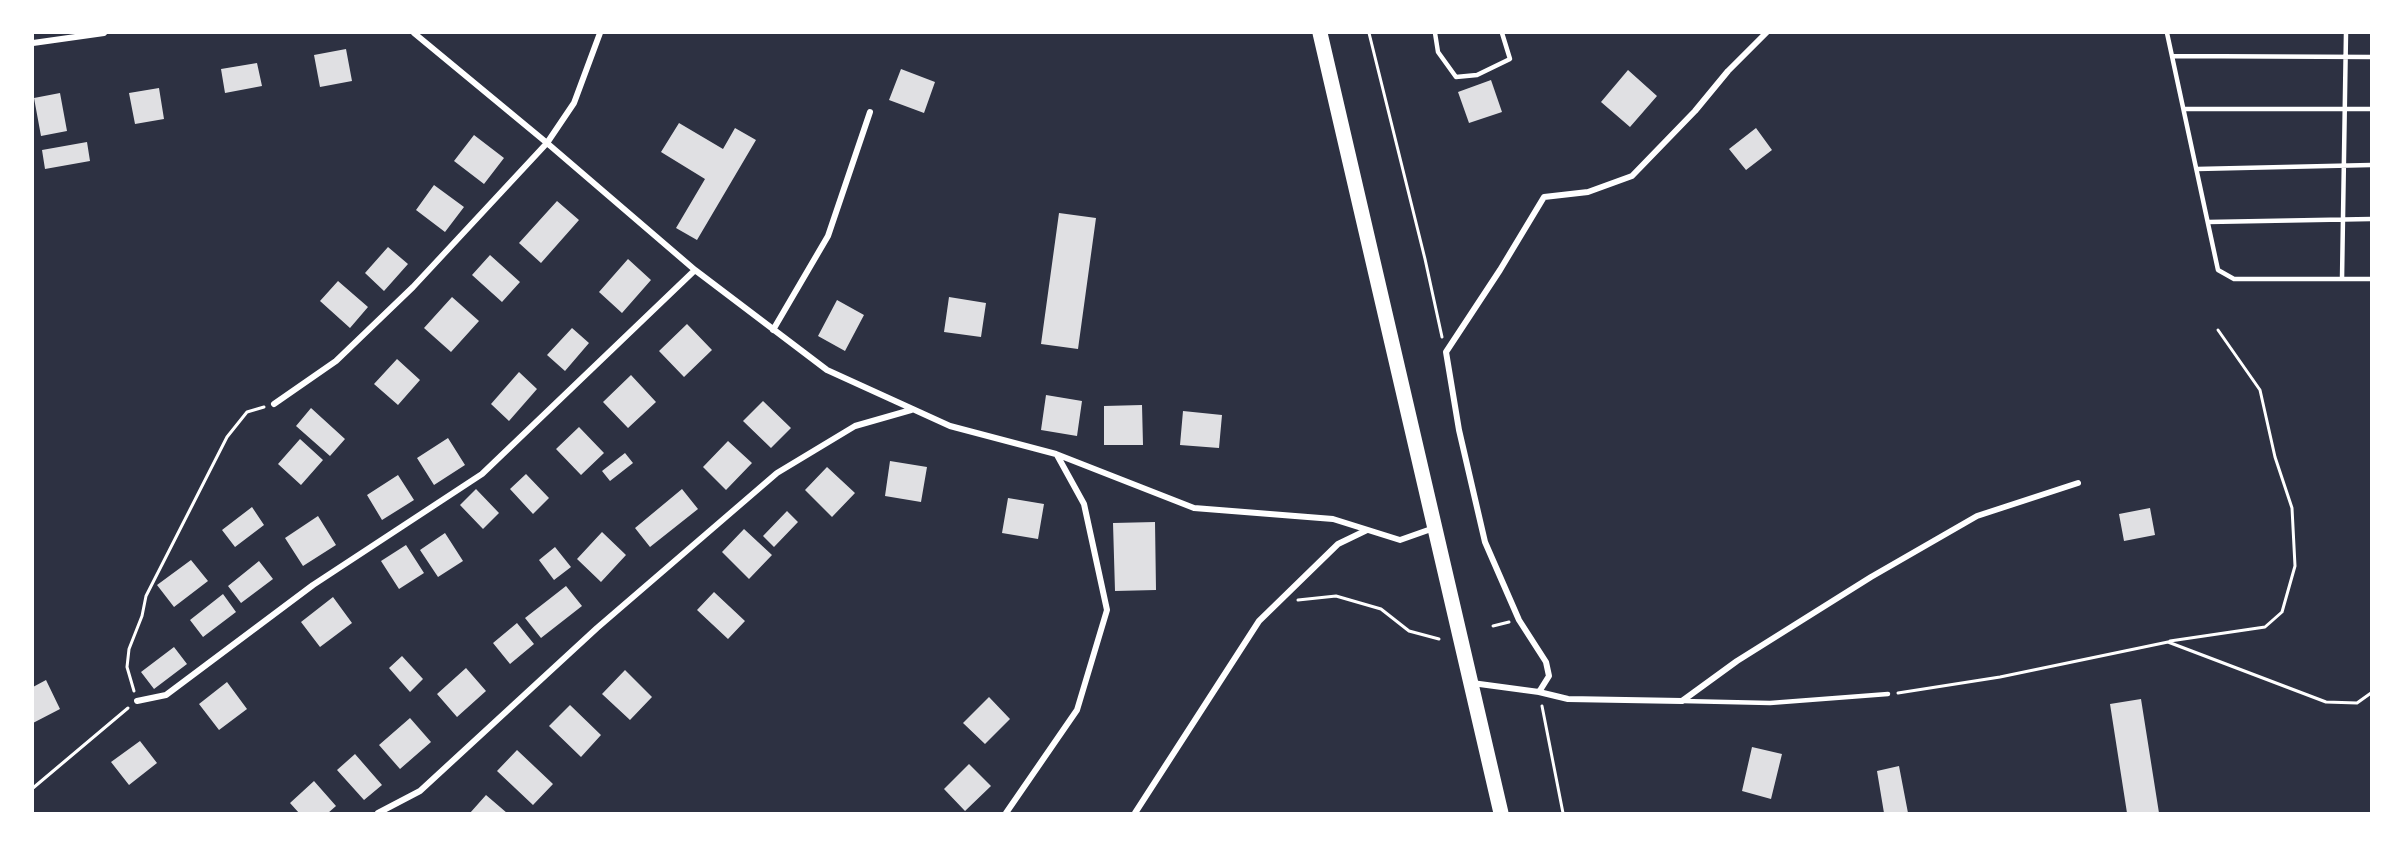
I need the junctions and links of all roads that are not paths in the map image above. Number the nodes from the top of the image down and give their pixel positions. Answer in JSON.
{"nodes":[{"id":1,"x":104,"y":33,"type":"edge"},
{"id":2,"x":414,"y":33,"type":"edge"},
{"id":3,"x":600,"y":33,"type":"edge"},
{"id":4,"x":1320,"y":33,"type":"edge"},
{"id":5,"x":1435,"y":33,"type":"edge"},
{"id":6,"x":1502,"y":33,"type":"edge"},
{"id":7,"x":1766,"y":33,"type":"edge"},
{"id":8,"x":2167,"y":33,"type":"edge"},
{"id":9,"x":2346,"y":33,"type":"edge"},
{"id":10,"x":33,"y":43,"type":"edge"},
{"id":11,"x":2172,"y":56,"type":"junction"},
{"id":12,"x":2345,"y":57,"type":"junction"},
{"id":13,"x":2371,"y":57,"type":"edge"},
{"id":14,"x":2184,"y":109,"type":"junction"},
{"id":15,"x":2344,"y":109,"type":"junction"},
{"id":16,"x":2371,"y":109,"type":"edge"},
{"id":17,"x":870,"y":112,"type":"dead end"},
{"id":18,"x":547,"y":143,"type":"junction"},
{"id":19,"x":2371,"y":165,"type":"edge"},
{"id":20,"x":2343,"y":166,"type":"junction"},
{"id":21,"x":2197,"y":169,"type":"junction"},
{"id":22,"x":2371,"y":219,"type":"edge"},
{"id":23,"x":2342,"y":220,"type":"junction"},
{"id":24,"x":2208,"y":222,"type":"junction"},
{"id":25,"x":695,"y":270,"type":"junction"},
{"id":26,"x":2342,"y":279,"type":"junction"},
{"id":27,"x":2371,"y":279,"type":"edge"},
{"id":28,"x":773,"y":330,"type":"junction"},
{"id":29,"x":274,"y":404,"type":"road end"},
{"id":30,"x":911,"y":410,"type":"junction"},
{"id":31,"x":1056,"y":454,"type":"junction"},
{"id":32,"x":2078,"y":483,"type":"dead end"},
{"id":33,"x":1435,"y":528,"type":"junction"},
{"id":34,"x":1367,"y":530,"type":"junction"},
{"id":35,"x":1471,"y":683,"type":"junction"},
{"id":36,"x":1539,"y":692,"type":"junction"},
{"id":37,"x":1888,"y":694,"type":"road end"},
{"id":38,"x":137,"y":701,"type":"road end"},
{"id":39,"x":1682,"y":701,"type":"junction"},
{"id":40,"x":378,"y":813,"type":"edge"},
{"id":41,"x":1006,"y":813,"type":"edge"},
{"id":42,"x":1135,"y":813,"type":"edge"},
{"id":43,"x":1501,"y":813,"type":"edge"}],
"edges":[{"from":1,"to":10,"type":"street"},
{"from":2,"to":18,"type":"street"},
{"from":3,"to":18,"type":"street"},
{"from":4,"to":33,"type":"main road"},
{"from":5,"to":6,"type":"lane"},
{"from":7,"to":36,"type":"street"},
{"from":8,"to":11,"type":"lane"},
{"from":9,"to":12,"type":"lane"},
{"from":11,"to":12,"type":"lane"},
{"from":11,"to":14,"type":"lane"},
{"from":12,"to":13,"type":"lane"},
{"from":12,"to":15,"type":"lane"},
{"from":14,"to":15,"type":"lane"},
{"from":14,"to":21,"type":"lane"},
{"from":15,"to":16,"type":"lane"},
{"from":15,"to":20,"type":"lane"},
{"from":17,"to":28,"type":"street"},
{"from":18,"to":25,"type":"street"},
{"from":18,"to":29,"type":"street"},
{"from":19,"to":20,"type":"lane"},
{"from":20,"to":21,"type":"lane"},
{"from":20,"to":23,"type":"lane"},
{"from":21,"to":24,"type":"lane"},
{"from":22,"to":23,"type":"lane"},
{"from":23,"to":24,"type":"lane"},
{"from":23,"to":26,"type":"lane"},
{"from":24,"to":26,"type":"lane"},
{"from":25,"to":28,"type":"street"},
{"from":25,"to":38,"type":"street"},
{"from":26,"to":27,"type":"lane"},
{"from":28,"to":30,"type":"street"},
{"from":30,"to":31,"type":"street"},
{"from":30,"to":40,"type":"street"},
{"from":31,"to":34,"type":"street"},
{"from":31,"to":41,"type":"street"},
{"from":32,"to":39,"type":"street"},
{"from":33,"to":34,"type":"street"},
{"from":33,"to":35,"type":"main road"},
{"from":34,"to":42,"type":"street"},
{"from":35,"to":36,"type":"street"},
{"from":35,"to":43,"type":"main road"},
{"from":36,"to":39,"type":"street"},
{"from":37,"to":39,"type":"lane"}]}
